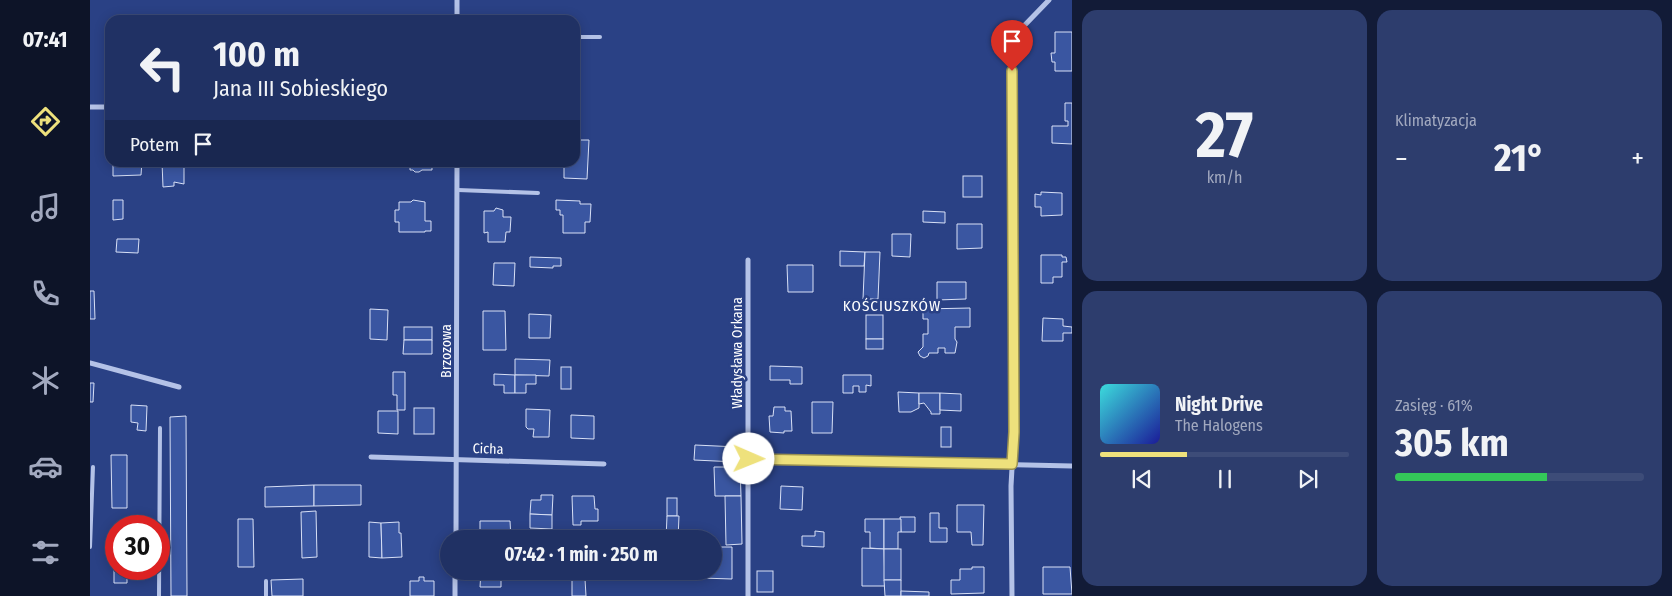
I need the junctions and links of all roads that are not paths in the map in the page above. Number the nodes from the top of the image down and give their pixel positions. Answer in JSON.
{"nodes":[{"id":1,"x":457,"y":0,"type":"edge"},
{"id":2,"x":1050,"y":0,"type":"edge"},
{"id":3,"x":457,"y":15,"type":"edge"},
{"id":4,"x":580,"y":37,"type":"edge"},
{"id":5,"x":600,"y":38,"type":"dead end"},
{"id":6,"x":90,"y":107,"type":"edge"},
{"id":7,"x":105,"y":107,"type":"edge"},
{"id":8,"x":458,"y":167,"type":"edge"},
{"id":9,"x":458,"y":190,"type":"junction"},
{"id":10,"x":538,"y":193,"type":"dead end"},
{"id":11,"x":748,"y":260,"type":"dead end"},
{"id":12,"x":90,"y":363,"type":"edge"},
{"id":13,"x":179,"y":387,"type":"dead end"},
{"id":14,"x":160,"y":428,"type":"dead end"},
{"id":15,"x":371,"y":457,"type":"dead end"},
{"id":16,"x":749,"y":459,"type":"junction"},
{"id":17,"x":457,"y":460,"type":"junction"},
{"id":18,"x":604,"y":464,"type":"dead end"},
{"id":19,"x":1012,"y":464,"type":"junction"},
{"id":20,"x":93,"y":466,"type":"dead end"},
{"id":21,"x":1072,"y":466,"type":"edge"},
{"id":22,"x":456,"y":530,"type":"edge"},
{"id":23,"x":90,"y":548,"type":"edge"},
{"id":24,"x":455,"y":580,"type":"edge"},
{"id":25,"x":266,"y":581,"type":"dead end"},
{"id":26,"x":159,"y":596,"type":"edge"},
{"id":27,"x":266,"y":596,"type":"edge"},
{"id":28,"x":455,"y":596,"type":"edge"},
{"id":29,"x":748,"y":596,"type":"edge"},
{"id":30,"x":1012,"y":596,"type":"edge"}],
"edges":[{"from":1,"to":3,"type":"street"},
{"from":2,"to":19,"type":"street"},
{"from":4,"to":5,"type":"lane"},
{"from":6,"to":7,"type":"street"},
{"from":8,"to":9,"type":"street","name":"Brzozowa"},
{"from":9,"to":10,"type":"lane"},
{"from":9,"to":17,"type":"street","name":"Brzozowa"},
{"from":11,"to":16,"type":"street","name":"Władysława Orkana"},
{"from":12,"to":13,"type":"street"},
{"from":14,"to":26,"type":"lane"},
{"from":15,"to":17,"type":"street","name":"Cicha"},
{"from":16,"to":19,"type":"street"},
{"from":16,"to":29,"type":"street","name":"Władysława Orkana"},
{"from":17,"to":18,"type":"street","name":"Cicha"},
{"from":17,"to":22,"type":"street","name":"Brzozowa"},
{"from":19,"to":21,"type":"street"},
{"from":19,"to":30,"type":"street"},
{"from":20,"to":23,"type":"lane"},
{"from":24,"to":28,"type":"street"},
{"from":25,"to":27,"type":"lane"}]}
